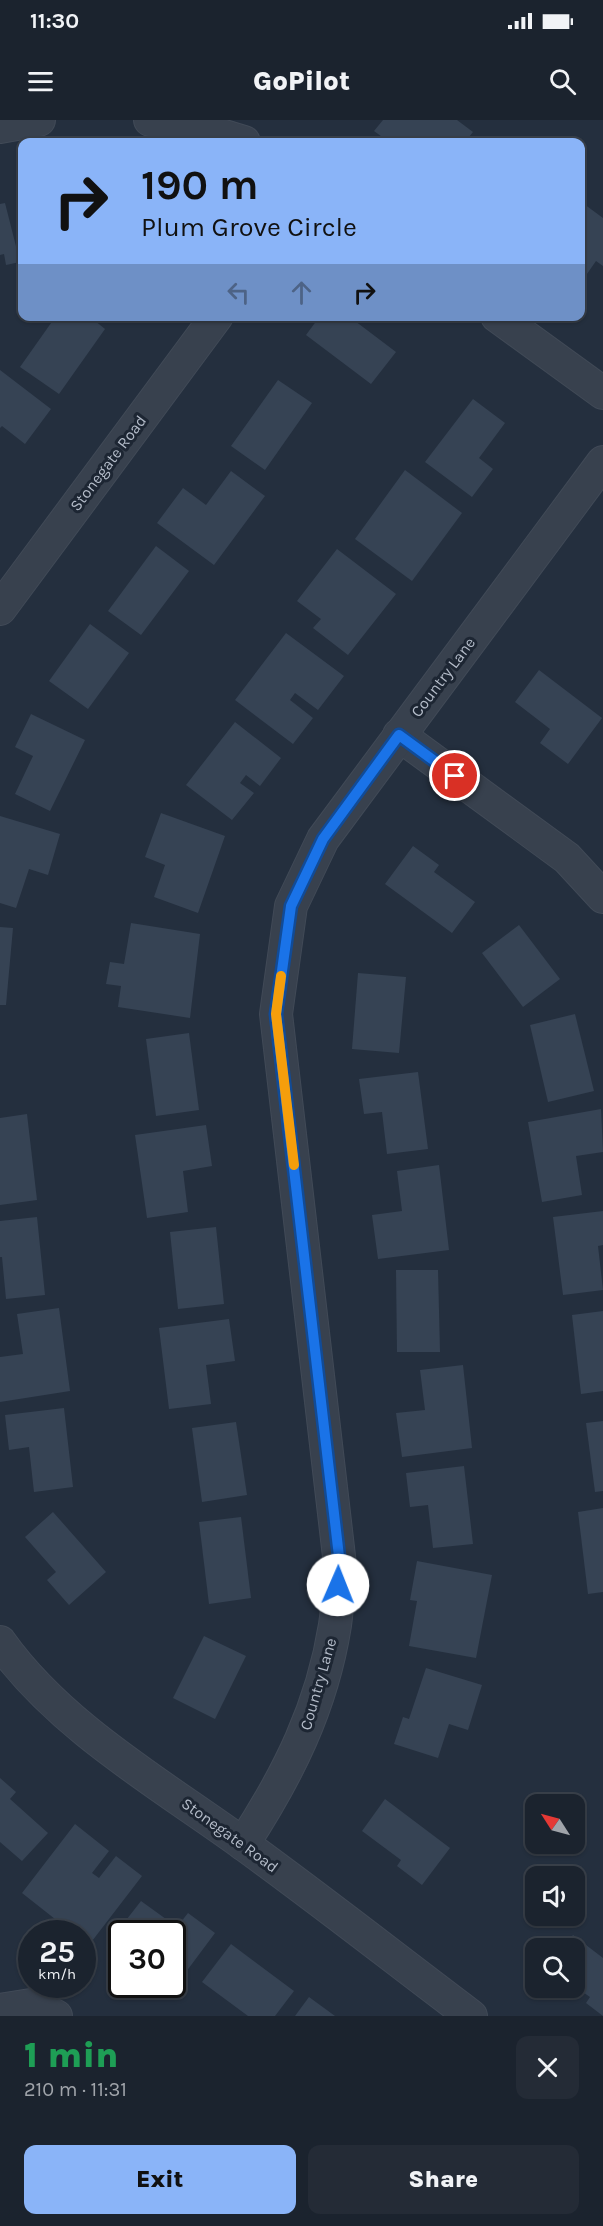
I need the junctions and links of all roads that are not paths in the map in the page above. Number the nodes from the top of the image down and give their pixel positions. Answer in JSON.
{"nodes":[{"id":1,"x":39,"y":120,"type":"edge"},
{"id":2,"x":150,"y":120,"type":"edge"},
{"id":3,"x":0,"y":127,"type":"edge"},
{"id":4,"x":231,"y":138,"type":"edge"},
{"id":5,"x":213,"y":321,"type":"edge"},
{"id":6,"x":504,"y":321,"type":"edge"},
{"id":7,"x":603,"y":393,"type":"edge"},
{"id":8,"x":603,"y":462,"type":"edge"},
{"id":9,"x":0,"y":609,"type":"edge"},
{"id":10,"x":399,"y":735,"type":"junction"},
{"id":11,"x":603,"y":897,"type":"edge"},
{"id":12,"x":0,"y":1642,"type":"edge"},
{"id":13,"x":243,"y":1844,"type":"junction"},
{"id":14,"x":0,"y":2010,"type":"edge"},
{"id":15,"x":56,"y":2016,"type":"edge"},
{"id":16,"x":471,"y":2016,"type":"edge"}],
"edges":[{"from":1,"to":3,"type":"street"},
{"from":2,"to":4,"type":"street"},
{"from":5,"to":9,"type":"street","name":"Stonegate Road"},
{"from":6,"to":7,"type":"street"},
{"from":8,"to":10,"type":"street","name":"Country Lane"},
{"from":10,"to":11,"type":"street"},
{"from":10,"to":13,"type":"street","name":"Country Lane"},
{"from":12,"to":13,"type":"street","name":"Stonegate Road"},
{"from":13,"to":16,"type":"street","name":"Stonegate Road"},
{"from":14,"to":15,"type":"street"}]}
